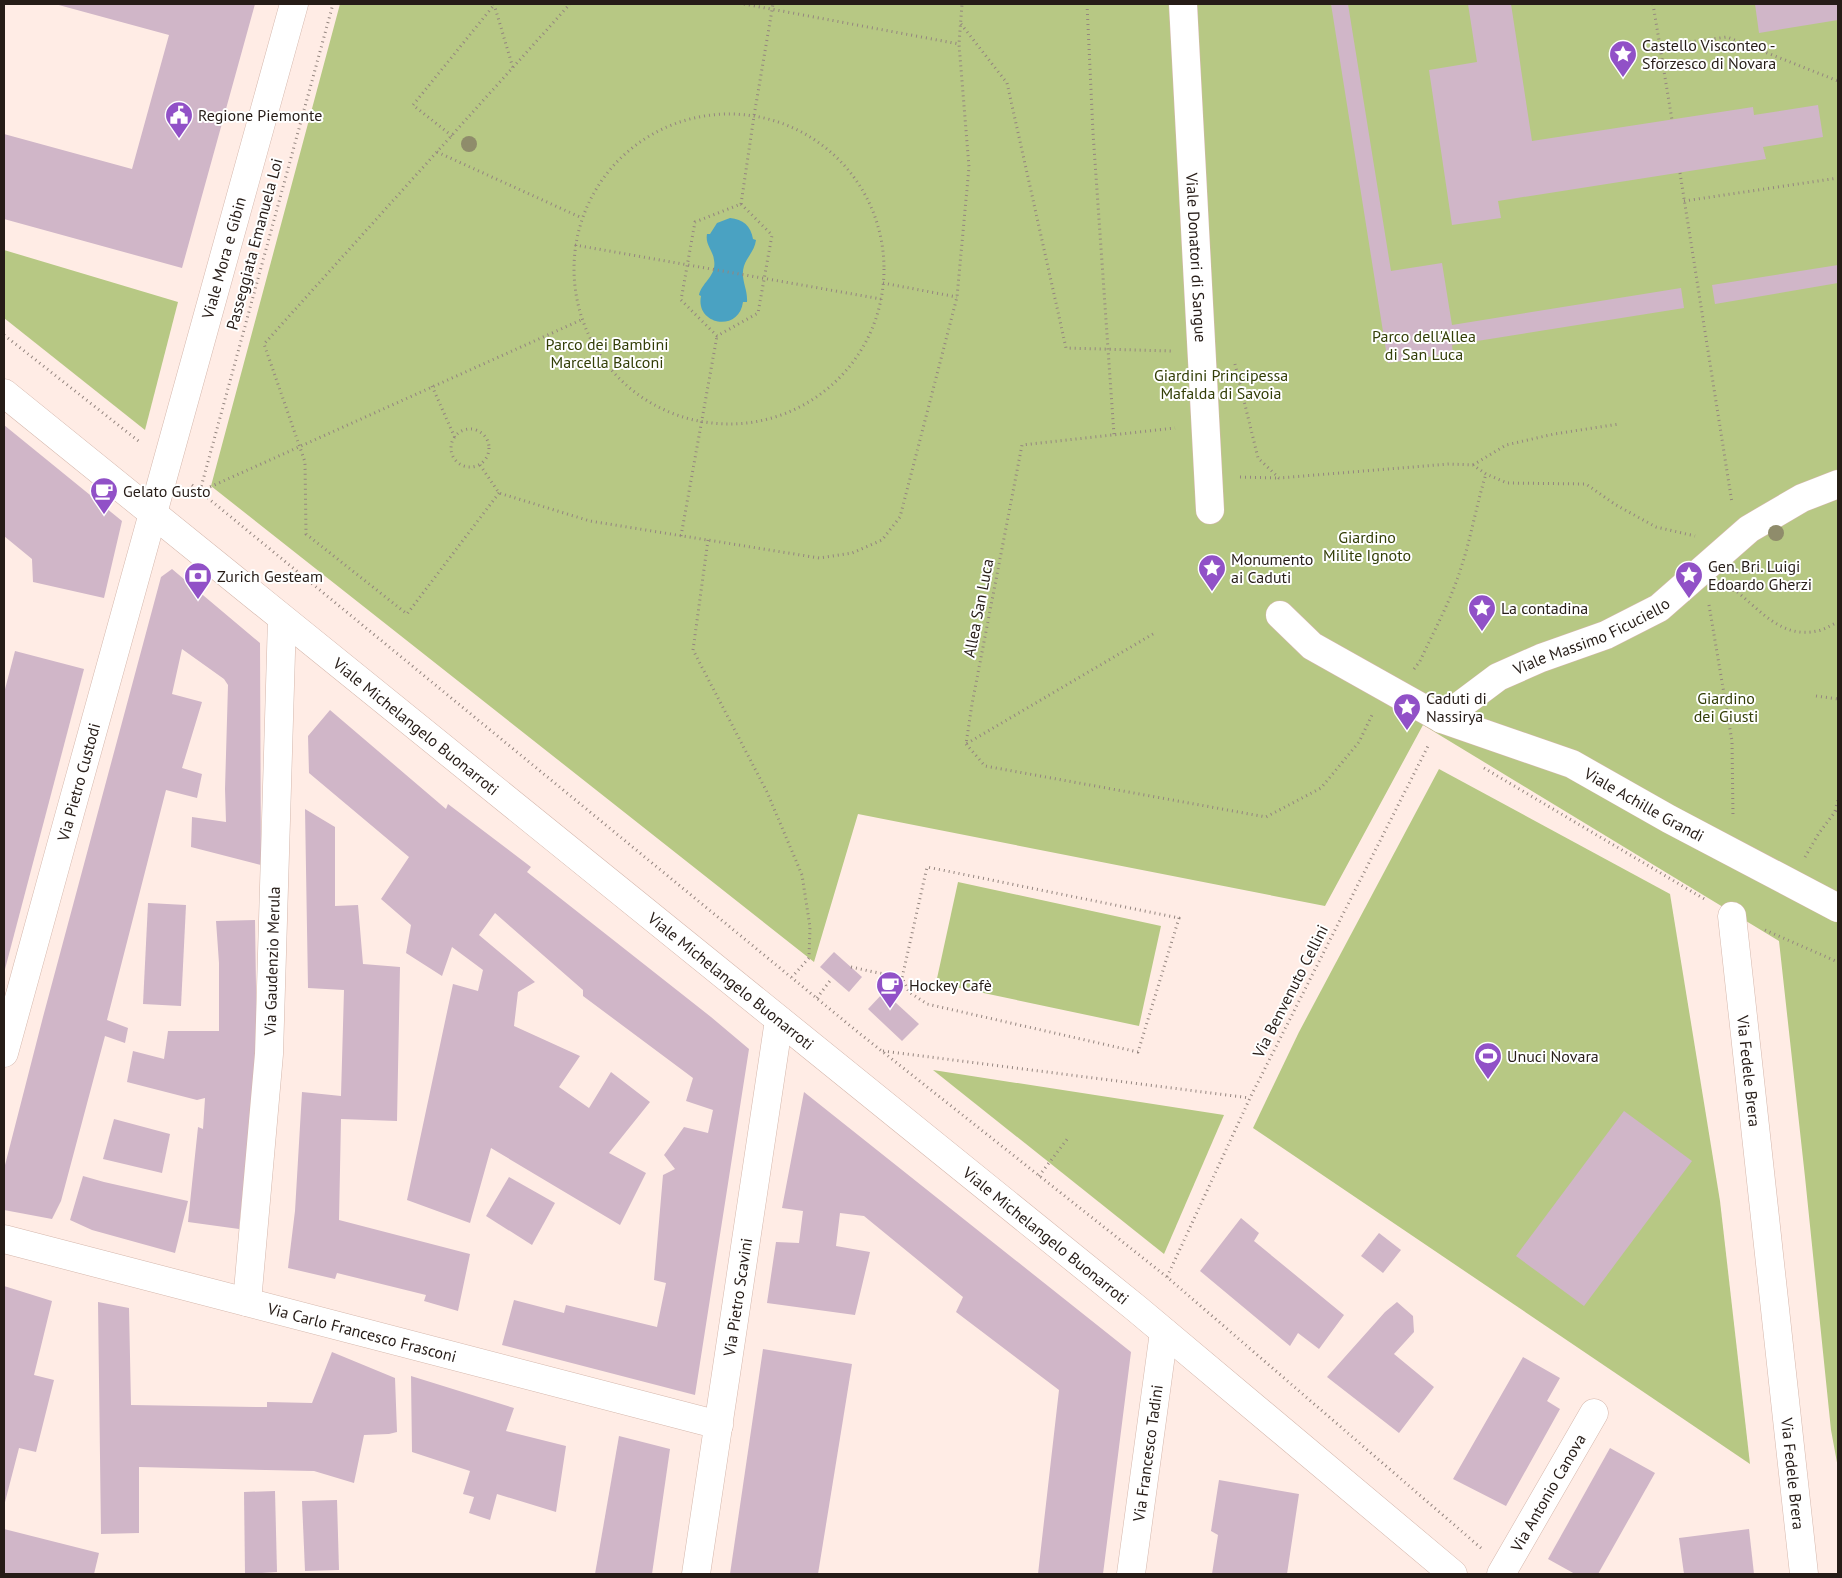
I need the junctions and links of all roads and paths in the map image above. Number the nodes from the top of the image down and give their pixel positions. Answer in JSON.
{"nodes":[{"id":1,"x":294,"y":4,"type":"edge"},
{"id":2,"x":333,"y":4,"type":"edge"},
{"id":3,"x":494,"y":4,"type":"edge"},
{"id":4,"x":570,"y":4,"type":"edge"},
{"id":5,"x":744,"y":4,"type":"edge"},
{"id":6,"x":773,"y":4,"type":"edge"},
{"id":7,"x":962,"y":4,"type":"edge"},
{"id":8,"x":1087,"y":4,"type":"edge"},
{"id":9,"x":1183,"y":4,"type":"edge"},
{"id":10,"x":1653,"y":4,"type":"edge"},
{"id":11,"x":772,"y":9,"type":"junction"},
{"id":12,"x":961,"y":23,"type":"junction"},
{"id":13,"x":959,"y":44,"type":"junction"},
{"id":14,"x":1660,"y":46,"type":"junction"},
{"id":15,"x":513,"y":68,"type":"junction"},
{"id":16,"x":1838,"y":81,"type":"edge"},
{"id":17,"x":754,"y":116,"type":"junction"},
{"id":18,"x":1672,"y":120,"type":"dead end"},
{"id":19,"x":452,"y":136,"type":"junction"},
{"id":20,"x":437,"y":152,"type":"junction"},
{"id":21,"x":1680,"y":173,"type":"dead end"},
{"id":22,"x":1838,"y":178,"type":"edge"},
{"id":23,"x":1684,"y":201,"type":"junction"},
{"id":24,"x":741,"y":204,"type":"junction"},
{"id":25,"x":582,"y":218,"type":"junction"},
{"id":26,"x":576,"y":244,"type":"junction"},
{"id":27,"x":688,"y":264,"type":"junction"},
{"id":28,"x":764,"y":278,"type":"junction"},
{"id":29,"x":883,"y":283,"type":"junction"},
{"id":30,"x":957,"y":297,"type":"junction"},
{"id":31,"x":881,"y":299,"type":"junction"},
{"id":32,"x":581,"y":320,"type":"junction"},
{"id":33,"x":4,"y":335,"type":"edge"},
{"id":34,"x":717,"y":336,"type":"junction"},
{"id":35,"x":1201,"y":348,"type":"junction"},
{"id":36,"x":1108,"y":349,"type":"junction"},
{"id":37,"x":432,"y":386,"type":"junction"},
{"id":38,"x":4,"y":393,"type":"edge"},
{"id":39,"x":701,"y":422,"type":"junction"},
{"id":40,"x":1619,"y":424,"type":"dead end"},
{"id":41,"x":1205,"y":425,"type":"junction"},
{"id":42,"x":1114,"y":435,"type":"junction"},
{"id":43,"x":455,"y":438,"type":"junction"},
{"id":44,"x":299,"y":447,"type":"junction"},
{"id":45,"x":147,"y":448,"type":"dead end"},
{"id":46,"x":480,"y":465,"type":"junction"},
{"id":47,"x":1473,"y":465,"type":"junction"},
{"id":48,"x":1486,"y":474,"type":"junction"},
{"id":49,"x":1208,"y":475,"type":"junction"},
{"id":50,"x":1279,"y":478,"type":"junction"},
{"id":51,"x":1838,"y":484,"type":"edge"},
{"id":52,"x":200,"y":491,"type":"junction"},
{"id":53,"x":500,"y":493,"type":"junction"},
{"id":54,"x":1731,"y":501,"type":"dead end"},
{"id":55,"x":1210,"y":510,"type":"dead end"},
{"id":56,"x":152,"y":512,"type":"junction"},
{"id":57,"x":681,"y":536,"type":"junction"},
{"id":58,"x":708,"y":540,"type":"junction"},
{"id":59,"x":1732,"y":544,"type":"junction"},
{"id":60,"x":1721,"y":588,"type":"dead end"},
{"id":61,"x":1709,"y":604,"type":"dead end"},
{"id":62,"x":1280,"y":615,"type":"dead end"},
{"id":63,"x":282,"y":619,"type":"junction"},
{"id":64,"x":1838,"y":622,"type":"edge"},
{"id":65,"x":1153,"y":634,"type":"dead end"},
{"id":66,"x":1390,"y":690,"type":"junction"},
{"id":67,"x":1816,"y":696,"type":"dead end"},
{"id":68,"x":1838,"y":699,"type":"edge"},
{"id":69,"x":1442,"y":719,"type":"junction"},
{"id":70,"x":966,"y":744,"type":"junction"},
{"id":71,"x":1475,"y":763,"type":"dead end"},
{"id":72,"x":1838,"y":800,"type":"edge"},
{"id":73,"x":1838,"y":808,"type":"edge"},
{"id":74,"x":1835,"y":812,"type":"junction"},
{"id":75,"x":1722,"y":847,"type":"junction"},
{"id":76,"x":1785,"y":882,"type":"junction"},
{"id":77,"x":1838,"y":908,"type":"edge"},
{"id":78,"x":1732,"y":916,"type":"junction"},
{"id":79,"x":1838,"y":962,"type":"edge"},
{"id":80,"x":850,"y":967,"type":"dead end"},
{"id":81,"x":792,"y":977,"type":"junction"},
{"id":82,"x":832,"y":978,"type":"dead end"},
{"id":83,"x":902,"y":978,"type":"junction"},
{"id":84,"x":817,"y":998,"type":"junction"},
{"id":85,"x":779,"y":1020,"type":"junction"},
{"id":86,"x":882,"y":1051,"type":"junction"},
{"id":87,"x":4,"y":1053,"type":"edge"},
{"id":88,"x":1250,"y":1098,"type":"junction"},
{"id":89,"x":1068,"y":1138,"type":"dead end"},
{"id":90,"x":1039,"y":1176,"type":"junction"},
{"id":91,"x":4,"y":1239,"type":"edge"},
{"id":92,"x":1167,"y":1277,"type":"junction"},
{"id":93,"x":247,"y":1302,"type":"junction"},
{"id":94,"x":1164,"y":1332,"type":"junction"},
{"id":95,"x":1594,"y":1412,"type":"dead end"},
{"id":96,"x":719,"y":1425,"type":"junction"},
{"id":97,"x":1503,"y":1572,"type":"edge"},
{"id":98,"x":696,"y":1574,"type":"edge"},
{"id":99,"x":1131,"y":1574,"type":"edge"},
{"id":100,"x":1453,"y":1574,"type":"edge"},
{"id":101,"x":1804,"y":1574,"type":"edge"}],
"edges":[{"from":1,"to":56,"type":"street","name":"Viale Mora e Gibin"},
{"from":2,"to":52,"type":"path","name":"Passeggiata Emanuela Loi"},
{"from":3,"to":15,"type":"path"},
{"from":3,"to":19,"type":"path"},
{"from":4,"to":15,"type":"path"},
{"from":5,"to":11,"type":"path"},
{"from":6,"to":11,"type":"path"},
{"from":7,"to":12,"type":"path"},
{"from":8,"to":36,"type":"path"},
{"from":9,"to":35,"type":"street","name":"Viale Donatori di Sangue"},
{"from":10,"to":14,"type":"path"},
{"from":11,"to":13,"type":"path"},
{"from":11,"to":17,"type":"path"},
{"from":12,"to":13,"type":"path"},
{"from":12,"to":36,"type":"path"},
{"from":13,"to":30,"type":"path"},
{"from":14,"to":16,"type":"path"},
{"from":14,"to":18,"type":"path"},
{"from":15,"to":19,"type":"path"},
{"from":17,"to":24,"type":"path"},
{"from":17,"to":25,"type":"path"},
{"from":17,"to":29,"type":"path"},
{"from":19,"to":20,"type":"path"},
{"from":20,"to":25,"type":"path"},
{"from":20,"to":44,"type":"path"},
{"from":21,"to":23,"type":"path"},
{"from":22,"to":23,"type":"path"},
{"from":23,"to":54,"type":"path"},
{"from":24,"to":27,"type":"path"},
{"from":24,"to":28,"type":"path"},
{"from":25,"to":26,"type":"path"},
{"from":26,"to":27,"type":"path"},
{"from":26,"to":32,"type":"path"},
{"from":27,"to":28,"type":"path"},
{"from":27,"to":34,"type":"path"},
{"from":28,"to":31,"type":"path"},
{"from":28,"to":34,"type":"path"},
{"from":29,"to":30,"type":"path"},
{"from":29,"to":31,"type":"path"},
{"from":30,"to":58,"type":"path"},
{"from":31,"to":39,"type":"path"},
{"from":32,"to":37,"type":"path"},
{"from":32,"to":39,"type":"path"},
{"from":33,"to":45,"type":"path"},
{"from":34,"to":39,"type":"path"},
{"from":35,"to":36,"type":"path"},
{"from":35,"to":41,"type":"street","name":"Viale Donatori di Sangue"},
{"from":35,"to":50,"type":"path"},
{"from":36,"to":42,"type":"path"},
{"from":37,"to":43,"type":"path"},
{"from":37,"to":44,"type":"path"},
{"from":38,"to":56,"type":"street","name":"Viale Michelangelo Buonarroti"},
{"from":39,"to":57,"type":"path"},
{"from":40,"to":47,"type":"path"},
{"from":41,"to":42,"type":"path","name":"Allea San Luca"},
{"from":41,"to":49,"type":"street","name":"Viale Donatori di Sangue"},
{"from":42,"to":70,"type":"path","name":"Allea San Luca"},
{"from":43,"to":46,"type":"path"},
{"from":43,"to":46,"type":"path"},
{"from":44,"to":52,"type":"path"},
{"from":44,"to":53,"type":"path"},
{"from":46,"to":53,"type":"path"},
{"from":47,"to":48,"type":"path"},
{"from":47,"to":50,"type":"path"},
{"from":48,"to":59,"type":"path"},
{"from":48,"to":66,"type":"path"},
{"from":49,"to":50,"type":"path"},
{"from":49,"to":55,"type":"street","name":"Viale Donatori di Sangue"},
{"from":51,"to":59,"type":"street","name":"Viale Massimo Ficuciello"},
{"from":52,"to":81,"type":"path"},
{"from":53,"to":57,"type":"path"},
{"from":56,"to":63,"type":"street","name":"Viale Michelangelo Buonarroti"},
{"from":56,"to":87,"type":"street","name":"Via Pietro Custodi"},
{"from":57,"to":58,"type":"path"},
{"from":58,"to":81,"type":"path"},
{"from":59,"to":69,"type":"street","name":"Viale Massimo Ficuciello"},
{"from":60,"to":64,"type":"path"},
{"from":61,"to":75,"type":"path"},
{"from":62,"to":66,"type":"street"},
{"from":63,"to":85,"type":"street","name":"Viale Michelangelo Buonarroti"},
{"from":63,"to":93,"type":"street","name":"Via Gaudenzio Merula"},
{"from":65,"to":70,"type":"path"},
{"from":66,"to":69,"type":"street","name":"Viale Achille Grandi"},
{"from":66,"to":70,"type":"path"},
{"from":67,"to":68,"type":"path"},
{"from":69,"to":75,"type":"street","name":"Viale Achille Grandi"},
{"from":69,"to":88,"type":"path","name":"Via Benvenuto Cellini"},
{"from":71,"to":78,"type":"path"},
{"from":72,"to":74,"type":"path"},
{"from":73,"to":74,"type":"path"},
{"from":74,"to":76,"type":"path"},
{"from":75,"to":76,"type":"street","name":"Viale Achille Grandi"},
{"from":76,"to":77,"type":"street","name":"Viale Achille Grandi"},
{"from":78,"to":79,"type":"path"},
{"from":78,"to":101,"type":"street","name":"Via Fedele Brera"},
{"from":80,"to":83,"type":"path"},
{"from":81,"to":84,"type":"path"},
{"from":82,"to":84,"type":"path"},
{"from":83,"to":83,"type":"path"},
{"from":84,"to":86,"type":"path"},
{"from":85,"to":94,"type":"street","name":"Viale Michelangelo Buonarroti"},
{"from":85,"to":96,"type":"street","name":"Via Pietro Scavini"},
{"from":86,"to":88,"type":"path"},
{"from":86,"to":90,"type":"path"},
{"from":88,"to":92,"type":"path","name":"Via Benvenuto Cellini"},
{"from":89,"to":90,"type":"path"},
{"from":90,"to":92,"type":"path"},
{"from":91,"to":93,"type":"street","name":"Via Carlo Francesco Frasconi"},
{"from":92,"to":97,"type":"path"},
{"from":93,"to":96,"type":"street","name":"Via Carlo Francesco Frasconi"},
{"from":94,"to":99,"type":"street","name":"Via Francesco Tadini"},
{"from":94,"to":100,"type":"street","name":"Viale Michelangelo Buonarroti"},
{"from":95,"to":97,"type":"street","name":"Via Antonio Canova"},
{"from":96,"to":98,"type":"street","name":"Via Pietro Scavini"}]}
